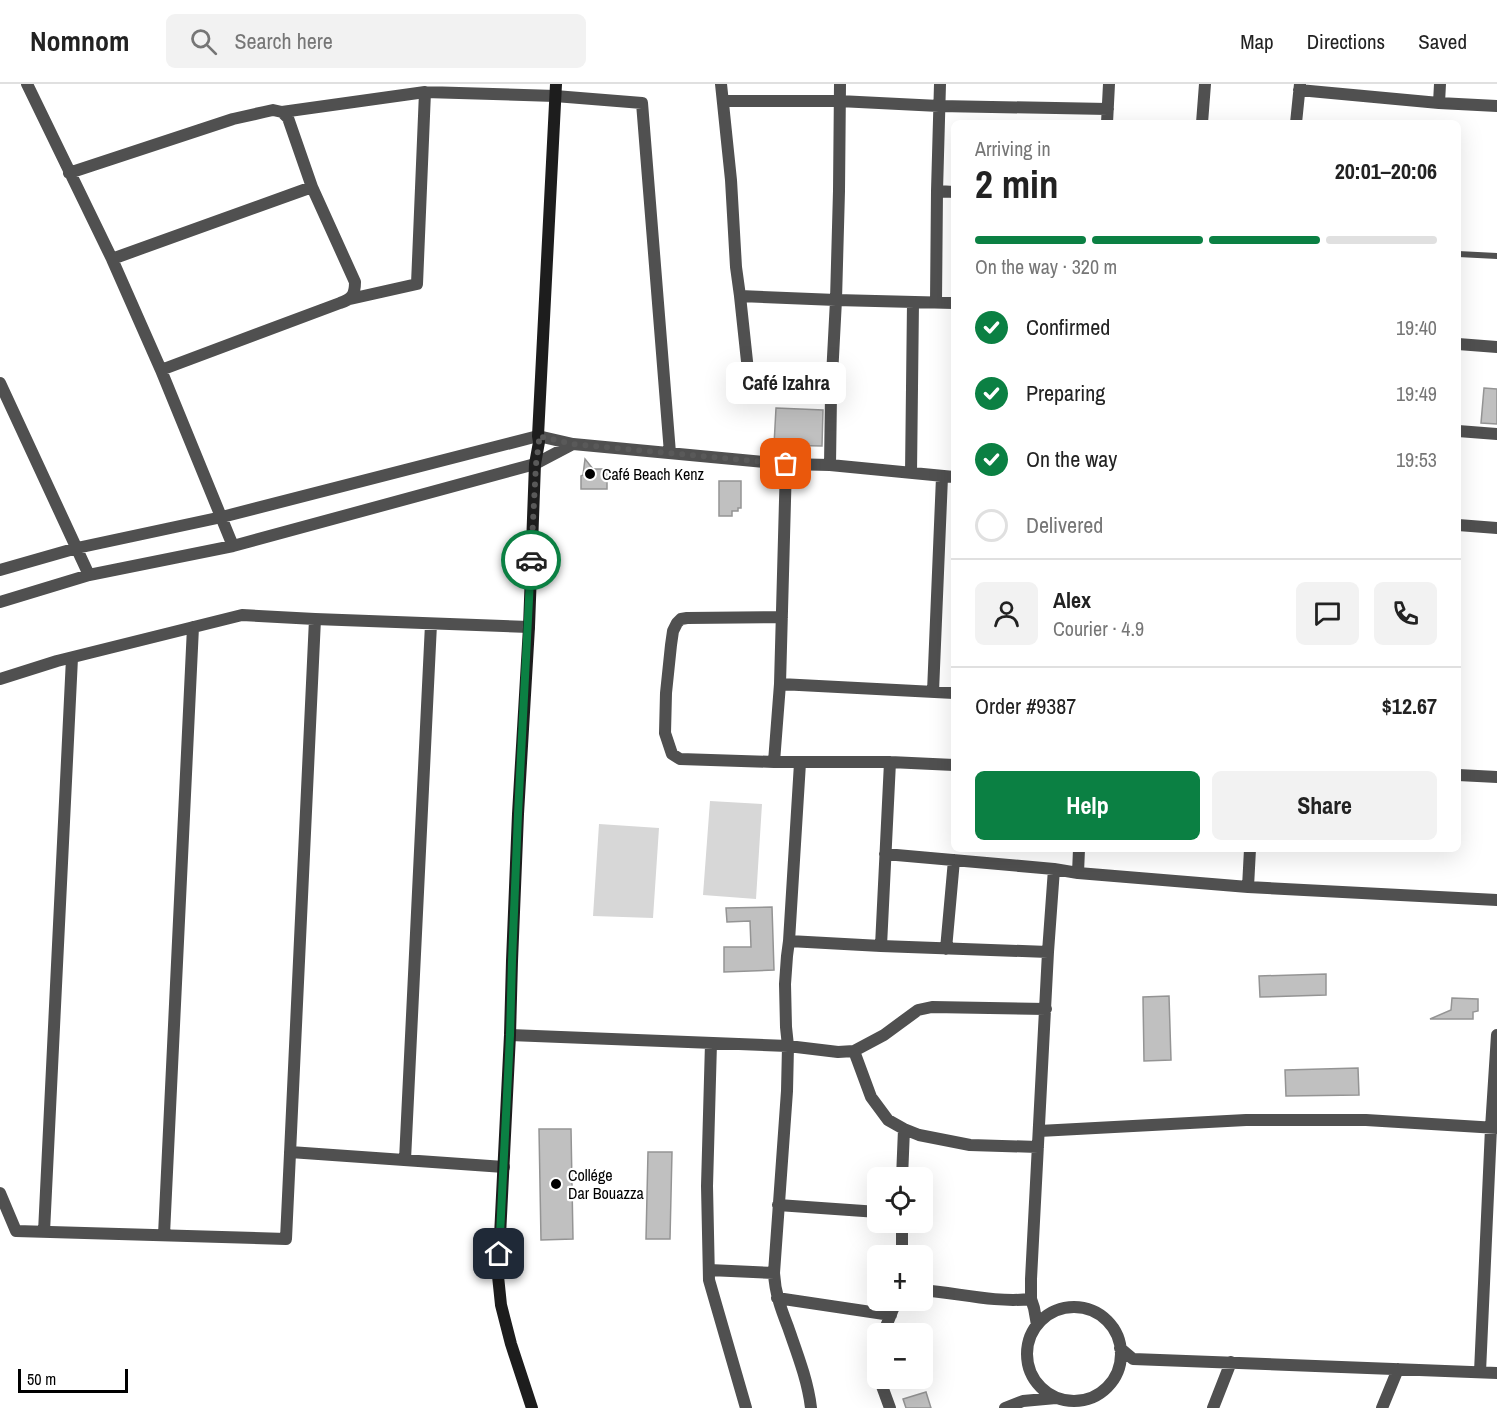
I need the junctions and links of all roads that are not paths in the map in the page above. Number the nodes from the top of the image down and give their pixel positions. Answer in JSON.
{"nodes":[{"id":1,"x":27,"y":84,"type":"edge"},
{"id":2,"x":721,"y":84,"type":"edge"},
{"id":3,"x":840,"y":84,"type":"edge"},
{"id":4,"x":940,"y":84,"type":"edge"},
{"id":5,"x":1109,"y":84,"type":"edge"},
{"id":6,"x":1205,"y":84,"type":"edge"},
{"id":7,"x":1440,"y":84,"type":"edge"},
{"id":8,"x":1300,"y":87,"type":"edge"},
{"id":9,"x":555,"y":90,"type":"edge"},
{"id":10,"x":425,"y":92,"type":"junction"},
{"id":11,"x":723,"y":101,"type":"junction"},
{"id":12,"x":839,"y":101,"type":"junction"},
{"id":13,"x":1439,"y":103,"type":"junction"},
{"id":14,"x":939,"y":106,"type":"junction"},
{"id":15,"x":1497,"y":106,"type":"edge"},
{"id":16,"x":1108,"y":109,"type":"junction"},
{"id":17,"x":282,"y":112,"type":"junction"},
{"id":18,"x":1107,"y":120,"type":"edge"},
{"id":19,"x":1202,"y":120,"type":"edge"},
{"id":20,"x":1296,"y":120,"type":"edge"},
{"id":21,"x":69,"y":173,"type":"junction"},
{"id":22,"x":312,"y":187,"type":"junction"},
{"id":23,"x":937,"y":191,"type":"junction"},
{"id":24,"x":951,"y":192,"type":"edge"},
{"id":25,"x":1461,"y":254,"type":"edge"},
{"id":26,"x":1497,"y":256,"type":"edge"},
{"id":27,"x":112,"y":259,"type":"junction"},
{"id":28,"x":740,"y":296,"type":"junction"},
{"id":29,"x":350,"y":299,"type":"junction"},
{"id":30,"x":836,"y":300,"type":"junction"},
{"id":31,"x":913,"y":302,"type":"junction"},
{"id":32,"x":936,"y":302,"type":"junction"},
{"id":33,"x":951,"y":303,"type":"edge"},
{"id":34,"x":1461,"y":344,"type":"edge"},
{"id":35,"x":1497,"y":347,"type":"edge"},
{"id":36,"x":161,"y":370,"type":"junction"},
{"id":37,"x":0,"y":383,"type":"edge"},
{"id":38,"x":831,"y":395,"type":"junction"},
{"id":39,"x":1461,"y":431,"type":"edge"},
{"id":40,"x":1497,"y":434,"type":"edge"},
{"id":41,"x":538,"y":436,"type":"junction"},
{"id":42,"x":573,"y":444,"type":"junction"},
{"id":43,"x":670,"y":453,"type":"junction"},
{"id":44,"x":536,"y":464,"type":"junction"},
{"id":45,"x":786,"y":464,"type":"junction"},
{"id":46,"x":830,"y":465,"type":"junction"},
{"id":47,"x":911,"y":473,"type":"junction"},
{"id":48,"x":948,"y":477,"type":"edge"},
{"id":49,"x":222,"y":517,"type":"junction"},
{"id":50,"x":1461,"y":525,"type":"edge"},
{"id":51,"x":1497,"y":528,"type":"edge"},
{"id":52,"x":233,"y":546,"type":"junction"},
{"id":53,"x":77,"y":548,"type":"junction"},
{"id":54,"x":0,"y":570,"type":"edge"},
{"id":55,"x":89,"y":575,"type":"junction"},
{"id":56,"x":0,"y":602,"type":"edge"},
{"id":57,"x":782,"y":617,"type":"junction"},
{"id":58,"x":315,"y":619,"type":"junction"},
{"id":59,"x":431,"y":624,"type":"junction"},
{"id":60,"x":193,"y":627,"type":"junction"},
{"id":61,"x":528,"y":627,"type":"junction"},
{"id":62,"x":72,"y":658,"type":"junction"},
{"id":63,"x":0,"y":679,"type":"edge"},
{"id":64,"x":780,"y":684,"type":"junction"},
{"id":65,"x":933,"y":692,"type":"junction"},
{"id":66,"x":951,"y":693,"type":"edge"},
{"id":67,"x":774,"y":762,"type":"junction"},
{"id":68,"x":800,"y":762,"type":"junction"},
{"id":69,"x":890,"y":762,"type":"junction"},
{"id":70,"x":951,"y":765,"type":"edge"},
{"id":71,"x":1461,"y":775,"type":"edge"},
{"id":72,"x":1497,"y":777,"type":"edge"},
{"id":73,"x":1079,"y":852,"type":"edge"},
{"id":74,"x":1250,"y":852,"type":"edge"},
{"id":75,"x":885,"y":854,"type":"junction"},
{"id":76,"x":954,"y":860,"type":"junction"},
{"id":77,"x":1054,"y":869,"type":"junction"},
{"id":78,"x":1078,"y":873,"type":"junction"},
{"id":79,"x":1248,"y":887,"type":"junction"},
{"id":80,"x":1497,"y":900,"type":"edge"},
{"id":81,"x":789,"y":941,"type":"junction"},
{"id":82,"x":880,"y":946,"type":"junction"},
{"id":83,"x":946,"y":948,"type":"junction"},
{"id":84,"x":1048,"y":952,"type":"junction"},
{"id":85,"x":1046,"y":1009,"type":"junction"},
{"id":86,"x":510,"y":1035,"type":"junction"},
{"id":87,"x":1497,"y":1035,"type":"edge"},
{"id":88,"x":711,"y":1043,"type":"junction"},
{"id":89,"x":788,"y":1046,"type":"junction"},
{"id":90,"x":854,"y":1051,"type":"junction"},
{"id":91,"x":1494,"y":1128,"type":"edge"},
{"id":92,"x":904,"y":1129,"type":"junction"},
{"id":93,"x":1039,"y":1131,"type":"junction"},
{"id":94,"x":1038,"y":1147,"type":"junction"},
{"id":95,"x":290,"y":1152,"type":"junction"},
{"id":96,"x":405,"y":1160,"type":"junction"},
{"id":97,"x":504,"y":1167,"type":"junction"},
{"id":98,"x":902,"y":1167,"type":"edge"},
{"id":99,"x":0,"y":1193,"type":"edge"},
{"id":100,"x":778,"y":1205,"type":"junction"},
{"id":101,"x":867,"y":1211,"type":"edge"},
{"id":102,"x":44,"y":1232,"type":"junction"},
{"id":103,"x":164,"y":1235,"type":"junction"},
{"id":104,"x":709,"y":1270,"type":"junction"},
{"id":105,"x":774,"y":1273,"type":"junction"},
{"id":106,"x":933,"y":1292,"type":"edge"},
{"id":107,"x":777,"y":1298,"type":"junction"},
{"id":108,"x":1032,"y":1303,"type":"junction"},
{"id":109,"x":893,"y":1311,"type":"edge"},
{"id":110,"x":1052,"y":1312,"type":"junction"},
{"id":111,"x":891,"y":1315,"type":"junction"},
{"id":112,"x":888,"y":1323,"type":"edge"},
{"id":113,"x":1036,"y":1325,"type":"junction"},
{"id":114,"x":1120,"y":1348,"type":"junction"},
{"id":115,"x":1133,"y":1359,"type":"junction"},
{"id":116,"x":1231,"y":1362,"type":"junction"},
{"id":117,"x":1398,"y":1369,"type":"junction"},
{"id":118,"x":1480,"y":1372,"type":"junction"},
{"id":119,"x":1497,"y":1373,"type":"edge"},
{"id":120,"x":1116,"y":1374,"type":"junction"},
{"id":121,"x":1035,"y":1380,"type":"junction"},
{"id":122,"x":883,"y":1389,"type":"edge"},
{"id":123,"x":1057,"y":1398,"type":"junction"},
{"id":124,"x":1023,"y":1401,"type":"junction"},
{"id":125,"x":532,"y":1408,"type":"edge"},
{"id":126,"x":747,"y":1408,"type":"edge"},
{"id":127,"x":812,"y":1408,"type":"edge"},
{"id":128,"x":890,"y":1408,"type":"edge"},
{"id":129,"x":1005,"y":1408,"type":"edge"},
{"id":130,"x":1213,"y":1408,"type":"edge"},
{"id":131,"x":1382,"y":1408,"type":"edge"}],
"edges":[{"from":1,"to":21,"type":"street"},
{"from":2,"to":11,"type":"street"},
{"from":3,"to":12,"type":"street"},
{"from":4,"to":14,"type":"street"},
{"from":5,"to":16,"type":"street"},
{"from":6,"to":19,"type":"street"},
{"from":7,"to":13,"type":"street"},
{"from":8,"to":13,"type":"street"},
{"from":8,"to":20,"type":"street"},
{"from":9,"to":10,"type":"street"},
{"from":9,"to":41,"type":"street"},
{"from":9,"to":43,"type":"street"},
{"from":10,"to":17,"type":"street"},
{"from":10,"to":29,"type":"street"},
{"from":11,"to":12,"type":"street"},
{"from":11,"to":28,"type":"street"},
{"from":12,"to":14,"type":"street"},
{"from":12,"to":30,"type":"street"},
{"from":13,"to":15,"type":"street"},
{"from":14,"to":16,"type":"street"},
{"from":14,"to":23,"type":"street"},
{"from":16,"to":18,"type":"street"},
{"from":17,"to":21,"type":"street"},
{"from":17,"to":22,"type":"street"},
{"from":21,"to":27,"type":"street"},
{"from":22,"to":27,"type":"street"},
{"from":22,"to":29,"type":"street"},
{"from":23,"to":24,"type":"street"},
{"from":23,"to":32,"type":"street"},
{"from":25,"to":26,"type":"lane"},
{"from":27,"to":36,"type":"street"},
{"from":28,"to":30,"type":"street"},
{"from":28,"to":38,"type":"street"},
{"from":29,"to":36,"type":"street"},
{"from":30,"to":31,"type":"street"},
{"from":30,"to":38,"type":"street"},
{"from":31,"to":32,"type":"street"},
{"from":31,"to":47,"type":"street"},
{"from":32,"to":33,"type":"street"},
{"from":34,"to":35,"type":"street"},
{"from":36,"to":49,"type":"street"},
{"from":37,"to":53,"type":"street"},
{"from":38,"to":46,"type":"street"},
{"from":39,"to":40,"type":"street"},
{"from":41,"to":42,"type":"street"},
{"from":41,"to":44,"type":"street"},
{"from":41,"to":49,"type":"street"},
{"from":42,"to":43,"type":"street"},
{"from":42,"to":44,"type":"street"},
{"from":43,"to":45,"type":"street"},
{"from":44,"to":52,"type":"street"},
{"from":44,"to":61,"type":"street"},
{"from":45,"to":46,"type":"street"},
{"from":45,"to":57,"type":"street"},
{"from":46,"to":47,"type":"street"},
{"from":47,"to":48,"type":"street"},
{"from":48,"to":65,"type":"street"},
{"from":49,"to":52,"type":"street"},
{"from":49,"to":53,"type":"street"},
{"from":50,"to":51,"type":"street"},
{"from":52,"to":55,"type":"street"},
{"from":53,"to":54,"type":"street"},
{"from":53,"to":55,"type":"street"},
{"from":55,"to":56,"type":"street"},
{"from":57,"to":64,"type":"street"},
{"from":57,"to":67,"type":"street"},
{"from":58,"to":59,"type":"street"},
{"from":58,"to":60,"type":"street"},
{"from":58,"to":95,"type":"street"},
{"from":59,"to":61,"type":"street"},
{"from":59,"to":96,"type":"street"},
{"from":60,"to":62,"type":"street"},
{"from":60,"to":103,"type":"street"},
{"from":61,"to":86,"type":"street"},
{"from":62,"to":63,"type":"street"},
{"from":62,"to":102,"type":"street"},
{"from":64,"to":65,"type":"street"},
{"from":64,"to":67,"type":"street"},
{"from":65,"to":66,"type":"street"},
{"from":67,"to":68,"type":"street"},
{"from":68,"to":69,"type":"street"},
{"from":68,"to":81,"type":"street"},
{"from":69,"to":70,"type":"street"},
{"from":69,"to":75,"type":"street"},
{"from":71,"to":72,"type":"street"},
{"from":73,"to":78,"type":"street"},
{"from":74,"to":79,"type":"street"},
{"from":75,"to":76,"type":"street"},
{"from":75,"to":82,"type":"street"},
{"from":76,"to":77,"type":"street"},
{"from":76,"to":83,"type":"street"},
{"from":77,"to":78,"type":"street"},
{"from":77,"to":84,"type":"street"},
{"from":78,"to":79,"type":"street"},
{"from":79,"to":80,"type":"street"},
{"from":81,"to":82,"type":"street"},
{"from":81,"to":89,"type":"street"},
{"from":82,"to":83,"type":"street"},
{"from":83,"to":84,"type":"street"},
{"from":84,"to":85,"type":"street"},
{"from":85,"to":90,"type":"street"},
{"from":85,"to":93,"type":"street"},
{"from":86,"to":88,"type":"street"},
{"from":86,"to":97,"type":"street"},
{"from":87,"to":91,"type":"street"},
{"from":88,"to":89,"type":"street"},
{"from":88,"to":104,"type":"street"},
{"from":89,"to":90,"type":"street"},
{"from":89,"to":100,"type":"street"},
{"from":90,"to":92,"type":"street"},
{"from":91,"to":93,"type":"street"},
{"from":91,"to":118,"type":"street"},
{"from":92,"to":94,"type":"street"},
{"from":92,"to":98,"type":"street"},
{"from":93,"to":94,"type":"street"},
{"from":94,"to":108,"type":"street"},
{"from":95,"to":96,"type":"street"},
{"from":95,"to":103,"type":"street"},
{"from":96,"to":97,"type":"street"},
{"from":97,"to":125,"type":"street"},
{"from":99,"to":102,"type":"street"},
{"from":100,"to":101,"type":"street"},
{"from":100,"to":105,"type":"street"},
{"from":102,"to":103,"type":"street"},
{"from":104,"to":105,"type":"street"},
{"from":104,"to":126,"type":"street"},
{"from":105,"to":107,"type":"street"},
{"from":106,"to":108,"type":"street"},
{"from":107,"to":111,"type":"street"},
{"from":107,"to":127,"type":"street"},
{"from":108,"to":110,"type":"street"},
{"from":108,"to":113,"type":"street"},
{"from":109,"to":111,"type":"street"},
{"from":110,"to":113,"type":"street"},
{"from":110,"to":114,"type":"street"},
{"from":111,"to":112,"type":"street"},
{"from":113,"to":121,"type":"street"},
{"from":114,"to":115,"type":"street"},
{"from":114,"to":120,"type":"street"},
{"from":115,"to":116,"type":"street"},
{"from":115,"to":120,"type":"street"},
{"from":116,"to":117,"type":"street"},
{"from":116,"to":130,"type":"street"},
{"from":117,"to":118,"type":"street"},
{"from":117,"to":131,"type":"street"},
{"from":118,"to":119,"type":"street"},
{"from":120,"to":123,"type":"street"},
{"from":121,"to":123,"type":"street"},
{"from":121,"to":124,"type":"street"},
{"from":122,"to":128,"type":"street"},
{"from":123,"to":124,"type":"street"},
{"from":124,"to":129,"type":"street"}]}
